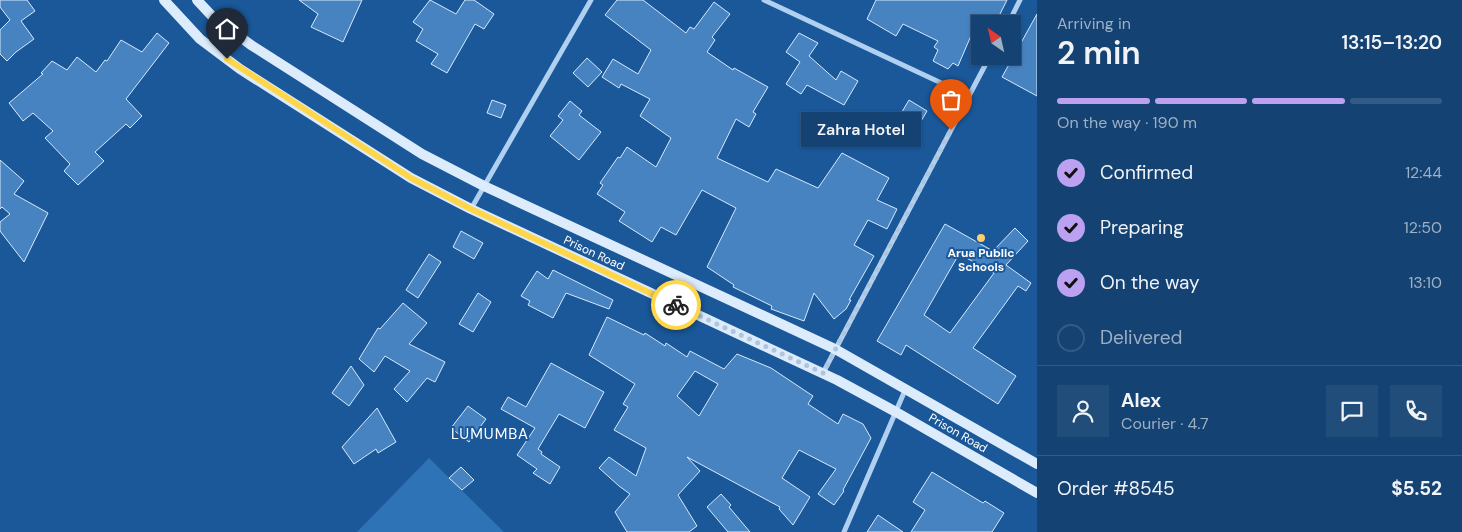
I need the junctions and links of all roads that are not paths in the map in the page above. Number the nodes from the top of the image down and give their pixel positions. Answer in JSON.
{"nodes":[{"id":1,"x":164,"y":0,"type":"edge"},
{"id":2,"x":197,"y":0,"type":"edge"},
{"id":3,"x":591,"y":0,"type":"edge"},
{"id":4,"x":764,"y":0,"type":"edge"},
{"id":5,"x":1020,"y":0,"type":"edge"},
{"id":6,"x":1012,"y":15,"type":"edge"},
{"id":7,"x":985,"y":65,"type":"edge"},
{"id":8,"x":969,"y":96,"type":"junction"},
{"id":9,"x":484,"y":186,"type":"junction"},
{"id":10,"x":471,"y":209,"type":"junction"},
{"id":11,"x":835,"y":349,"type":"junction"},
{"id":12,"x":823,"y":373,"type":"junction"},
{"id":13,"x":906,"y":388,"type":"junction"},
{"id":14,"x":896,"y":412,"type":"junction"},
{"id":15,"x":1037,"y":464,"type":"edge"},
{"id":16,"x":1037,"y":494,"type":"edge"},
{"id":17,"x":844,"y":532,"type":"edge"}],
"edges":[{"from":1,"to":10,"type":"street","name":"Prison Road"},
{"from":2,"to":9,"type":"street","name":"Prison Road"},
{"from":3,"to":9,"type":"street"},
{"from":4,"to":8,"type":"street"},
{"from":5,"to":6,"type":"street"},
{"from":7,"to":8,"type":"street"},
{"from":8,"to":11,"type":"street"},
{"from":9,"to":10,"type":"street"},
{"from":9,"to":11,"type":"street","name":"Prison Road"},
{"from":10,"to":12,"type":"street","name":"Prison Road"},
{"from":11,"to":12,"type":"street"},
{"from":11,"to":13,"type":"street","name":"Prison Road"},
{"from":12,"to":14,"type":"street","name":"Prison Road"},
{"from":13,"to":14,"type":"street"},
{"from":13,"to":15,"type":"street","name":"Prison Road"},
{"from":14,"to":16,"type":"street","name":"Prison Road"},
{"from":14,"to":17,"type":"street"}]}
